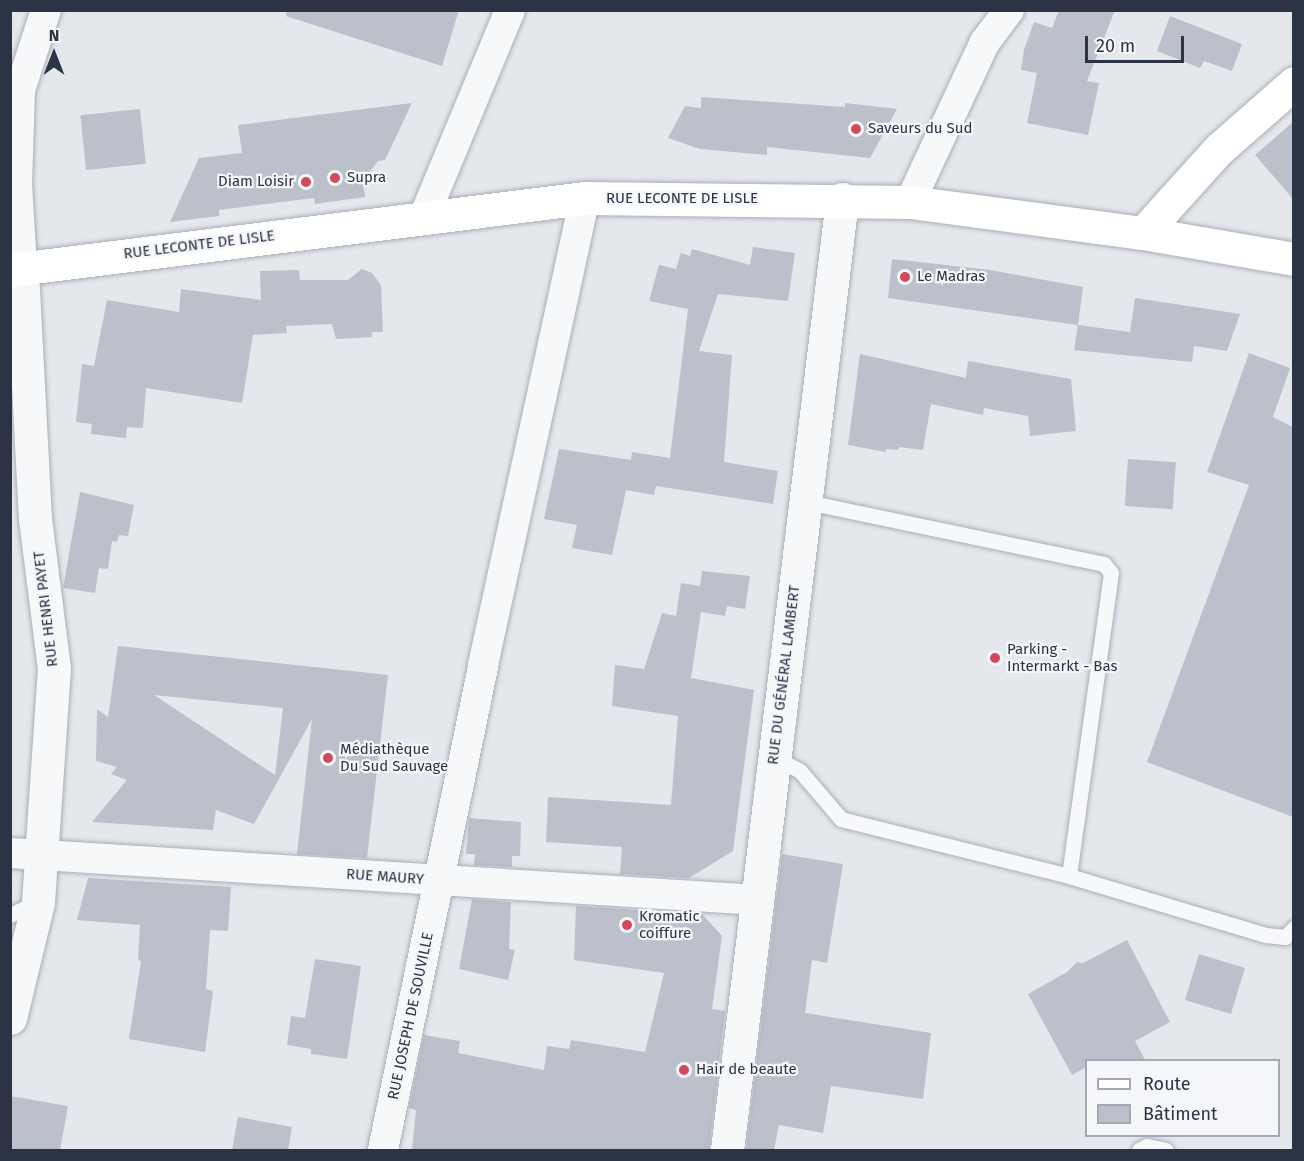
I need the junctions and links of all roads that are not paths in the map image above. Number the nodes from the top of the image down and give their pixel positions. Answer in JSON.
{"nodes":[{"id":1,"x":46,"y":10,"type":"edge"},
{"id":2,"x":510,"y":10,"type":"edge"},
{"id":3,"x":1009,"y":10,"type":"edge"},
{"id":4,"x":1293,"y":83,"type":"edge"},
{"id":5,"x":585,"y":198,"type":"junction"},
{"id":6,"x":842,"y":199,"type":"junction"},
{"id":7,"x":910,"y":202,"type":"junction"},
{"id":8,"x":424,"y":217,"type":"junction"},
{"id":9,"x":1143,"y":233,"type":"junction"},
{"id":10,"x":1293,"y":259,"type":"edge"},
{"id":11,"x":16,"y":269,"type":"edge"},
{"id":12,"x":807,"y":502,"type":"junction"},
{"id":13,"x":773,"y":757,"type":"junction"},
{"id":14,"x":26,"y":854,"type":"edge"},
{"id":15,"x":1069,"y":876,"type":"junction"},
{"id":16,"x":439,"y":881,"type":"junction"},
{"id":17,"x":759,"y":900,"type":"junction"},
{"id":18,"x":24,"y":908,"type":"edge"},
{"id":19,"x":1293,"y":928,"type":"edge"},
{"id":20,"x":10,"y":1018,"type":"edge"},
{"id":21,"x":383,"y":1150,"type":"edge"},
{"id":22,"x":727,"y":1150,"type":"edge"},
{"id":23,"x":1139,"y":1150,"type":"edge"},
{"id":24,"x":1167,"y":1150,"type":"edge"}],
"edges":[{"from":1,"to":11,"type":"street"},
{"from":2,"to":8,"type":"street"},
{"from":3,"to":7,"type":"street"},
{"from":4,"to":9,"type":"main road"},
{"from":5,"to":6,"type":"main road","name":"RUE LECONTE DE LISLE"},
{"from":5,"to":8,"type":"main road","name":"RUE LECONTE DE LISLE"},
{"from":5,"to":16,"type":"street","name":"RUE JOSEPH DE SOUVILLE"},
{"from":6,"to":7,"type":"main road","name":"RUE LECONTE DE LISLE"},
{"from":6,"to":12,"type":"street","name":"RUE DU GÉNÉRAL LAMBERT"},
{"from":7,"to":9,"type":"main road","name":"RUE LECONTE DE LISLE"},
{"from":8,"to":11,"type":"main road","name":"RUE LECONTE DE LISLE"},
{"from":9,"to":10,"type":"main road","name":"RUE LECONTE DE LISLE"},
{"from":11,"to":14,"type":"street","name":"RUE HENRI PAYET"},
{"from":12,"to":13,"type":"street","name":"RUE DU GÉNÉRAL LAMBERT"},
{"from":12,"to":15,"type":"lane"},
{"from":13,"to":15,"type":"lane"},
{"from":13,"to":17,"type":"street","name":"RUE DU GÉNÉRAL LAMBERT"},
{"from":14,"to":16,"type":"street","name":"RUE MAURY"},
{"from":14,"to":18,"type":"street","name":"RUE HENRI PAYET"},
{"from":15,"to":19,"type":"lane"},
{"from":16,"to":17,"type":"street","name":"RUE MAURY"},
{"from":16,"to":21,"type":"street","name":"RUE JOSEPH DE SOUVILLE"},
{"from":17,"to":22,"type":"street","name":"RUE DU GÉNÉRAL LAMBERT"},
{"from":18,"to":20,"type":"street","name":"RUE HENRI PAYET"},
{"from":23,"to":24,"type":"lane"}]}
